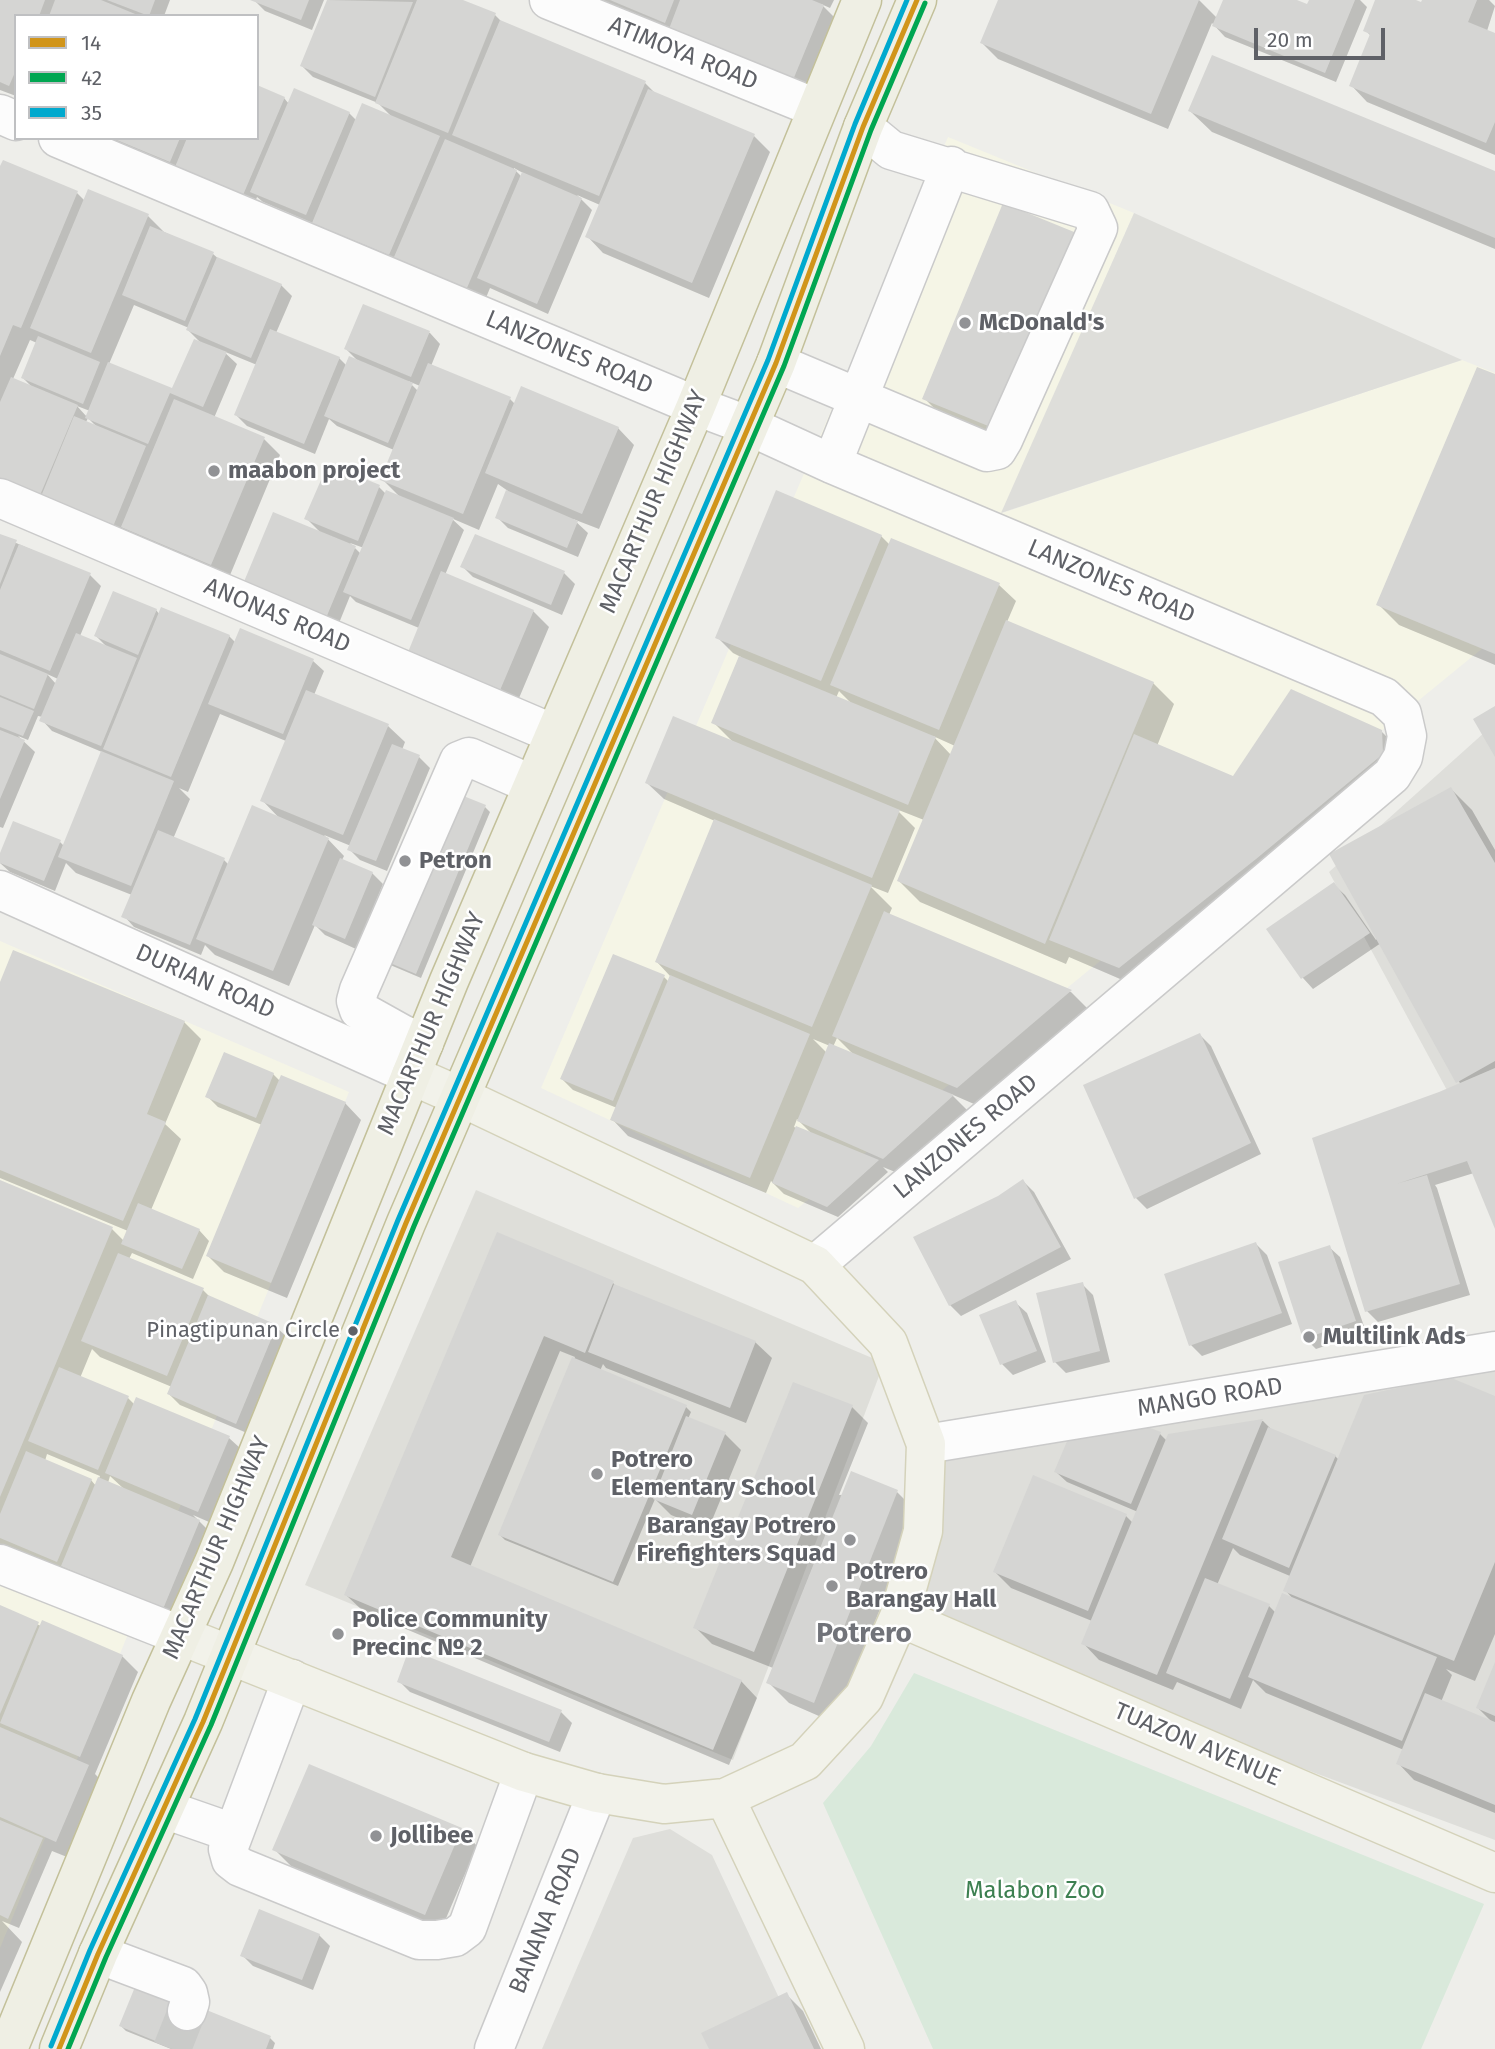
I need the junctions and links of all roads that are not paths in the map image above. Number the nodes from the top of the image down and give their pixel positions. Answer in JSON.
{"nodes":[{"id":1,"x":549,"y":0,"type":"edge"},
{"id":2,"x":862,"y":0,"type":"edge"},
{"id":3,"x":917,"y":0,"type":"edge"},
{"id":4,"x":816,"y":108,"type":"junction"},
{"id":5,"x":863,"y":127,"type":"junction"},
{"id":6,"x":63,"y":140,"type":"edge"},
{"id":7,"x":951,"y":166,"type":"junction"},
{"id":8,"x":776,"y":363,"type":"junction"},
{"id":9,"x":858,"y":399,"type":"junction"},
{"id":10,"x":696,"y":406,"type":"junction"},
{"id":11,"x":747,"y":425,"type":"junction"},
{"id":12,"x":832,"y":464,"type":"junction"},
{"id":13,"x":0,"y":498,"type":"edge"},
{"id":14,"x":554,"y":734,"type":"junction"},
{"id":15,"x":533,"y":785,"type":"junction"},
{"id":16,"x":3,"y":901,"type":"edge"},
{"id":17,"x":417,"y":1059,"type":"junction"},
{"id":18,"x":461,"y":1097,"type":"junction"},
{"id":19,"x":815,"y":1265,"type":"junction"},
{"id":20,"x":1495,"y":1351,"type":"edge"},
{"id":21,"x":926,"y":1444,"type":"junction"},
{"id":22,"x":0,"y":1564,"type":"edge"},
{"id":23,"x":898,"y":1617,"type":"junction"},
{"id":24,"x":182,"y":1636,"type":"junction"},
{"id":25,"x":229,"y":1655,"type":"junction"},
{"id":26,"x":292,"y":1679,"type":"junction"},
{"id":27,"x":524,"y":1772,"type":"junction"},
{"id":28,"x":597,"y":1793,"type":"junction"},
{"id":29,"x":725,"y":1798,"type":"junction"},
{"id":30,"x":164,"y":1809,"type":"junction"},
{"id":31,"x":233,"y":1833,"type":"junction"},
{"id":32,"x":1495,"y":1873,"type":"edge"},
{"id":33,"x":98,"y":1954,"type":"junction"},
{"id":34,"x":187,"y":2011,"type":"tunnel mouth"},
{"id":35,"x":65,"y":2047,"type":"edge"},
{"id":36,"x":8,"y":2049,"type":"edge"},
{"id":37,"x":494,"y":2049,"type":"edge"},
{"id":38,"x":845,"y":2049,"type":"edge"}],
"edges":[{"from":1,"to":4,"type":"street","name":"ATIMOYA ROAD"},
{"from":2,"to":4,"type":"highway","name":"MACARTHUR HIGHWAY"},
{"from":3,"to":5,"type":"highway","name":"MACARTHUR HIGHWAY"},
{"from":4,"to":10,"type":"highway","name":"MACARTHUR HIGHWAY"},
{"from":5,"to":7,"type":"street"},
{"from":5,"to":8,"type":"highway","name":"MACARTHUR HIGHWAY"},
{"from":6,"to":10,"type":"street","name":"LANZONES ROAD"},
{"from":7,"to":9,"type":"street"},
{"from":7,"to":9,"type":"street"},
{"from":8,"to":9,"type":"street"},
{"from":8,"to":11,"type":"highway","name":"MACARTHUR HIGHWAY"},
{"from":9,"to":12,"type":"street"},
{"from":10,"to":11,"type":"street","name":"LANZONES ROAD"},
{"from":10,"to":14,"type":"highway","name":"MACARTHUR HIGHWAY"},
{"from":11,"to":12,"type":"street","name":"LANZONES ROAD"},
{"from":11,"to":18,"type":"highway","name":"MACARTHUR HIGHWAY"},
{"from":12,"to":19,"type":"street","name":"LANZONES ROAD"},
{"from":13,"to":14,"type":"street","name":"ANONAS ROAD"},
{"from":14,"to":15,"type":"highway","name":"MACARTHUR HIGHWAY"},
{"from":15,"to":17,"type":"highway","name":"MACARTHUR HIGHWAY"},
{"from":15,"to":17,"type":"street"},
{"from":16,"to":17,"type":"street","name":"DURIAN ROAD"},
{"from":17,"to":18,"type":"main road"},
{"from":17,"to":24,"type":"highway","name":"MACARTHUR HIGHWAY"},
{"from":18,"to":19,"type":"main road"},
{"from":18,"to":25,"type":"highway","name":"MACARTHUR HIGHWAY"},
{"from":19,"to":21,"type":"main road"},
{"from":20,"to":21,"type":"street","name":"MANGO ROAD"},
{"from":21,"to":23,"type":"main road"},
{"from":22,"to":24,"type":"street"},
{"from":23,"to":29,"type":"main road"},
{"from":23,"to":32,"type":"main road","name":"TUAZON AVENUE"},
{"from":24,"to":25,"type":"main road"},
{"from":24,"to":36,"type":"highway","name":"MACARTHUR HIGHWAY"},
{"from":25,"to":26,"type":"main road"},
{"from":25,"to":30,"type":"highway","name":"MACARTHUR HIGHWAY"},
{"from":26,"to":27,"type":"main road"},
{"from":26,"to":31,"type":"street"},
{"from":27,"to":28,"type":"main road"},
{"from":27,"to":31,"type":"street"},
{"from":28,"to":29,"type":"main road"},
{"from":28,"to":37,"type":"street","name":"BANANA ROAD"},
{"from":29,"to":38,"type":"main road"},
{"from":30,"to":31,"type":"street"},
{"from":30,"to":33,"type":"highway","name":"MACARTHUR HIGHWAY"},
{"from":33,"to":34,"type":"street"},
{"from":33,"to":35,"type":"highway","name":"MACARTHUR HIGHWAY"}]}
